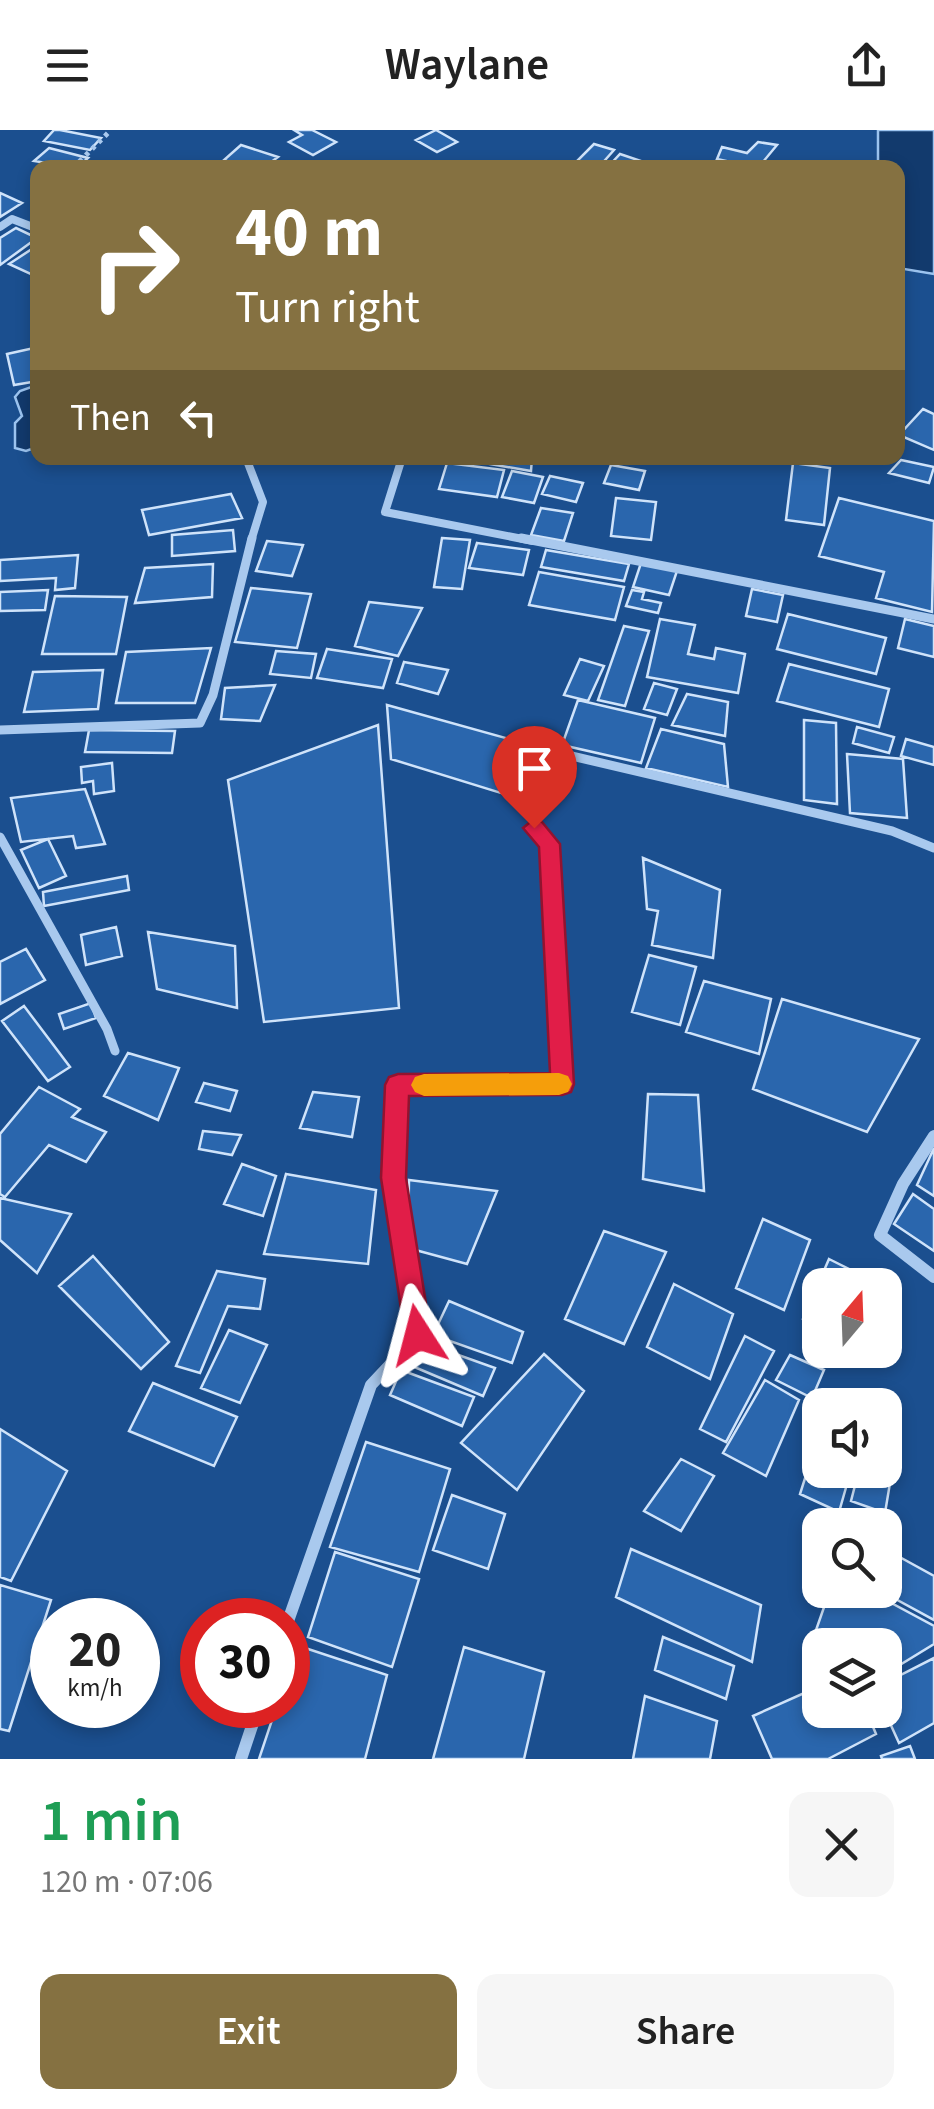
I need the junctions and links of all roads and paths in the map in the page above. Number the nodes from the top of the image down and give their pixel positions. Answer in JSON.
{"nodes":[{"id":1,"x":110,"y":130,"type":"edge"},
{"id":2,"x":81,"y":160,"type":"edge"},
{"id":3,"x":30,"y":226,"type":"edge"},
{"id":4,"x":0,"y":227,"type":"edge"},
{"id":5,"x":249,"y":465,"type":"edge"},
{"id":6,"x":400,"y":465,"type":"edge"},
{"id":7,"x":934,"y":619,"type":"edge"},
{"id":8,"x":0,"y":730,"type":"edge"},
{"id":9,"x":0,"y":836,"type":"edge"},
{"id":10,"x":934,"y":848,"type":"edge"},
{"id":11,"x":115,"y":1051,"type":"dead end"},
{"id":12,"x":934,"y":1136,"type":"edge"},
{"id":13,"x":934,"y":1277,"type":"edge"},
{"id":14,"x":296,"y":1598,"type":"edge"},
{"id":15,"x":251,"y":1728,"type":"edge"},
{"id":16,"x":241,"y":1759,"type":"edge"}],
"edges":[{"from":1,"to":2,"type":"path"},
{"from":3,"to":4,"type":"street"},
{"from":5,"to":8,"type":"street"},
{"from":6,"to":7,"type":"street"},
{"from":9,"to":11,"type":"street"},
{"from":10,"to":14,"type":"street"},
{"from":12,"to":13,"type":"street"},
{"from":15,"to":16,"type":"street"}]}
